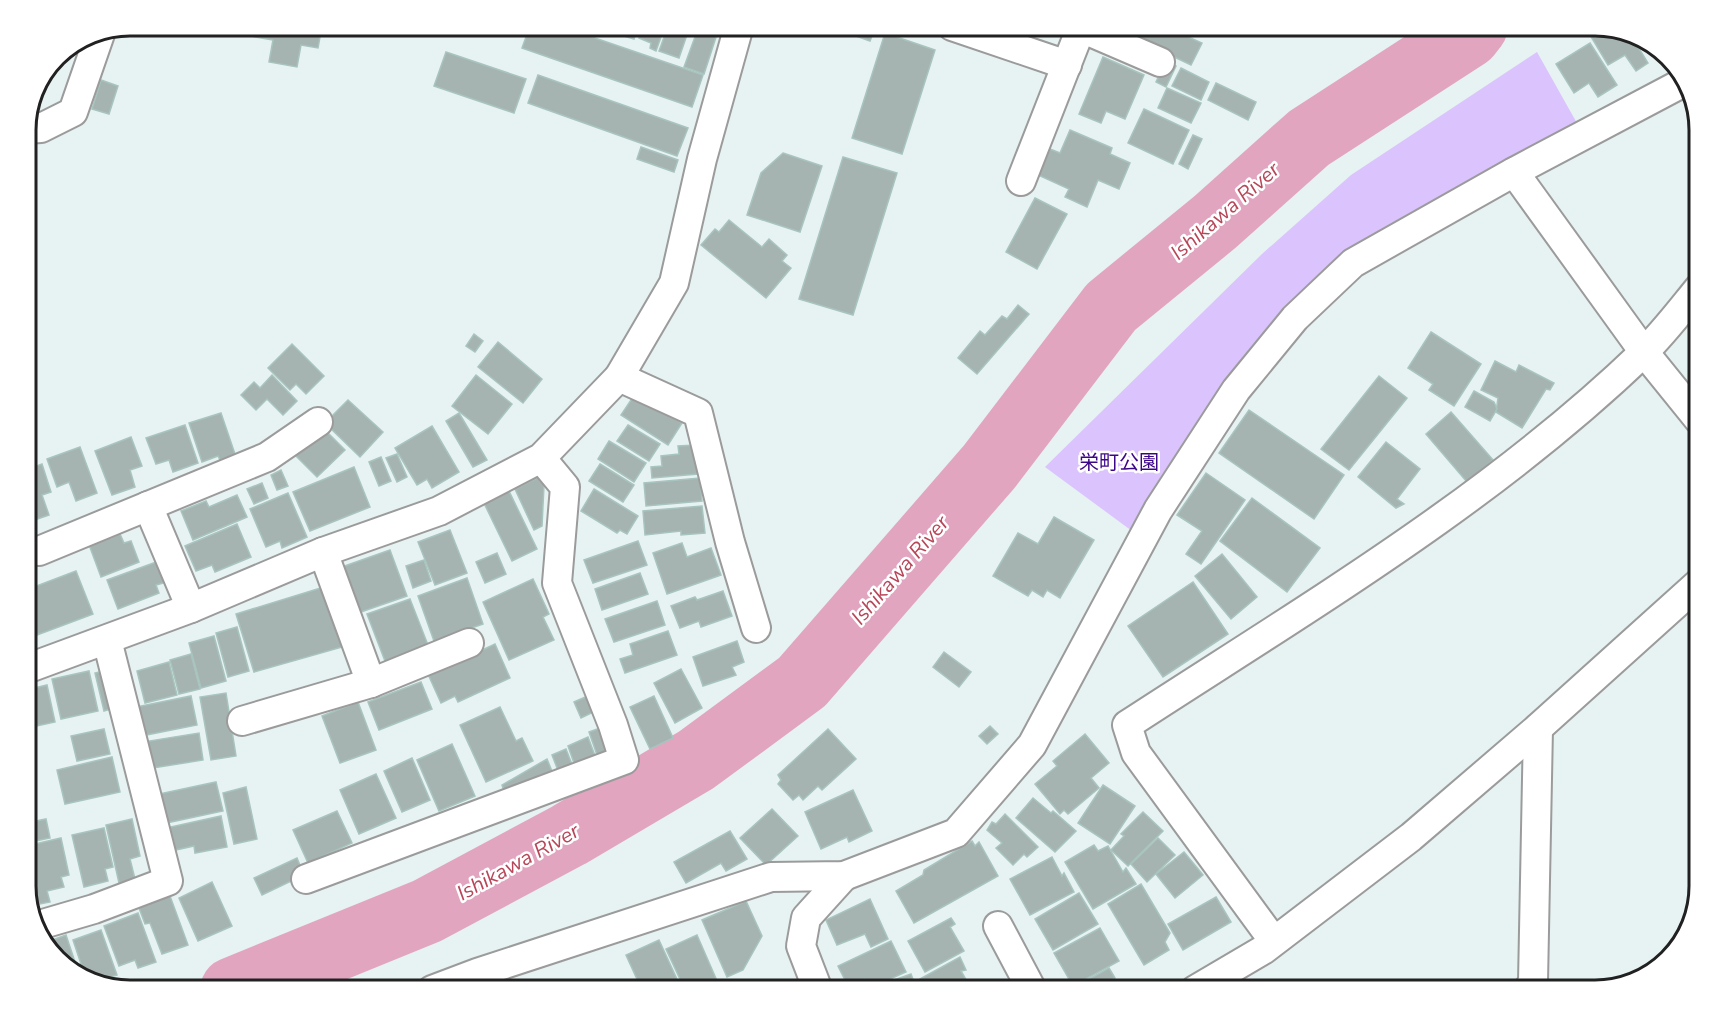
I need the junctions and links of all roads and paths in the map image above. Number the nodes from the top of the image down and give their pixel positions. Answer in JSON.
{"nodes":[{"id":1,"x":736,"y":36,"type":"edge"},
{"id":2,"x":981,"y":36,"type":"edge"},
{"id":3,"x":1078,"y":36,"type":"edge"},
{"id":4,"x":1100,"y":36,"type":"edge"},
{"id":5,"x":97,"y":42,"type":"edge"},
{"id":6,"x":1161,"y":62,"type":"dead end"},
{"id":7,"x":1067,"y":65,"type":"junction"},
{"id":8,"x":1677,"y":86,"type":"edge"},
{"id":9,"x":36,"y":128,"type":"edge"},
{"id":10,"x":1514,"y":172,"type":"junction"},
{"id":11,"x":1021,"y":181,"type":"dead end"},
{"id":12,"x":1689,"y":300,"type":"edge"},
{"id":13,"x":1644,"y":352,"type":"junction"},
{"id":14,"x":619,"y":377,"type":"junction"},
{"id":15,"x":1689,"y":408,"type":"edge"},
{"id":16,"x":318,"y":422,"type":"dead end"},
{"id":17,"x":541,"y":458,"type":"junction"},
{"id":18,"x":148,"y":506,"type":"junction"},
{"id":19,"x":39,"y":551,"type":"dead end"},
{"id":20,"x":323,"y":552,"type":"junction"},
{"id":21,"x":1689,"y":592,"type":"edge"},
{"id":22,"x":191,"y":608,"type":"junction"},
{"id":23,"x":756,"y":628,"type":"dead end"},
{"id":24,"x":107,"y":640,"type":"junction"},
{"id":25,"x":469,"y":643,"type":"dead end"},
{"id":26,"x":36,"y":665,"type":"edge"},
{"id":27,"x":371,"y":683,"type":"junction"},
{"id":28,"x":242,"y":721,"type":"dead end"},
{"id":29,"x":1538,"y":728,"type":"junction"},
{"id":30,"x":844,"y":876,"type":"junction"},
{"id":31,"x":306,"y":879,"type":"dead end"},
{"id":32,"x":44,"y":924,"type":"edge"},
{"id":33,"x":998,"y":926,"type":"dead end"},
{"id":34,"x":1273,"y":940,"type":"junction"},
{"id":35,"x":458,"y":980,"type":"edge"},
{"id":36,"x":814,"y":980,"type":"edge"},
{"id":37,"x":1027,"y":980,"type":"edge"},
{"id":38,"x":1212,"y":980,"type":"edge"},
{"id":39,"x":1533,"y":980,"type":"edge"}],
"edges":[{"from":1,"to":14,"type":"street"},
{"from":2,"to":7,"type":"street"},
{"from":3,"to":7,"type":"street"},
{"from":4,"to":6,"type":"street"},
{"from":5,"to":9,"type":"street"},
{"from":7,"to":11,"type":"street"},
{"from":8,"to":10,"type":"street"},
{"from":10,"to":13,"type":"street"},
{"from":10,"to":30,"type":"street"},
{"from":12,"to":13,"type":"street"},
{"from":13,"to":15,"type":"street"},
{"from":13,"to":34,"type":"street"},
{"from":14,"to":17,"type":"street"},
{"from":14,"to":23,"type":"street"},
{"from":16,"to":18,"type":"street"},
{"from":17,"to":20,"type":"street"},
{"from":17,"to":31,"type":"street"},
{"from":18,"to":19,"type":"street"},
{"from":18,"to":22,"type":"street"},
{"from":20,"to":22,"type":"street"},
{"from":20,"to":27,"type":"street"},
{"from":21,"to":29,"type":"street"},
{"from":22,"to":24,"type":"street"},
{"from":24,"to":26,"type":"street"},
{"from":24,"to":32,"type":"street"},
{"from":25,"to":27,"type":"street"},
{"from":27,"to":28,"type":"street"},
{"from":29,"to":34,"type":"street"},
{"from":29,"to":39,"type":"street"},
{"from":30,"to":35,"type":"street"},
{"from":30,"to":36,"type":"street"},
{"from":33,"to":37,"type":"street"},
{"from":34,"to":38,"type":"street"}]}
